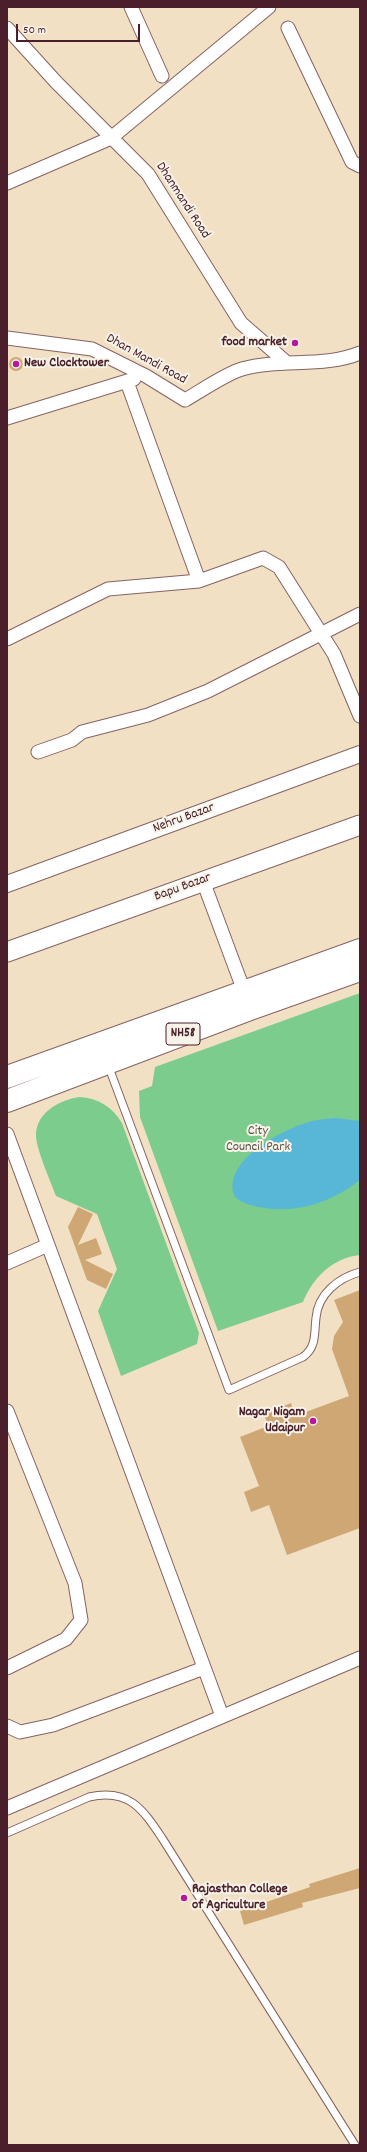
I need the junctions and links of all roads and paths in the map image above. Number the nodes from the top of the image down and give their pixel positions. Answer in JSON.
{"nodes":[{"id":1,"x":131,"y":7,"type":"edge"},
{"id":2,"x":268,"y":7,"type":"edge"},
{"id":3,"x":7,"y":28,"type":"edge"},
{"id":4,"x":288,"y":28,"type":"dead end"},
{"id":5,"x":162,"y":76,"type":"dead end"},
{"id":6,"x":111,"y":138,"type":"junction"},
{"id":7,"x":360,"y":166,"type":"edge"},
{"id":8,"x":7,"y":183,"type":"edge"},
{"id":9,"x":7,"y":338,"type":"edge"},
{"id":10,"x":360,"y":353,"type":"edge"},
{"id":11,"x":287,"y":363,"type":"junction"},
{"id":12,"x":146,"y":376,"type":"junction"},
{"id":13,"x":127,"y":382,"type":"junction"},
{"id":14,"x":7,"y":418,"type":"edge"},
{"id":15,"x":199,"y":581,"type":"junction"},
{"id":16,"x":360,"y":614,"type":"edge"},
{"id":17,"x":321,"y":635,"type":"junction"},
{"id":18,"x":7,"y":639,"type":"edge"},
{"id":19,"x":360,"y":716,"type":"edge"},
{"id":20,"x":38,"y":752,"type":"dead end"},
{"id":21,"x":360,"y":754,"type":"edge"},
{"id":22,"x":360,"y":824,"type":"edge"},
{"id":23,"x":203,"y":881,"type":"junction"},
{"id":24,"x":7,"y":884,"type":"edge"},
{"id":25,"x":360,"y":950,"type":"edge"},
{"id":26,"x":7,"y":952,"type":"edge"},
{"id":27,"x":360,"y":970,"type":"edge"},
{"id":28,"x":244,"y":991,"type":"junction"},
{"id":29,"x":108,"y":1063,"type":"junction"},
{"id":30,"x":7,"y":1077,"type":"edge"},
{"id":31,"x":7,"y":1101,"type":"edge"},
{"id":32,"x":7,"y":1134,"type":"edge"},
{"id":33,"x":48,"y":1245,"type":"junction"},
{"id":34,"x":7,"y":1263,"type":"edge"},
{"id":35,"x":360,"y":1272,"type":"edge"},
{"id":36,"x":7,"y":1411,"type":"edge"},
{"id":37,"x":360,"y":1658,"type":"edge"},
{"id":38,"x":7,"y":1668,"type":"edge"},
{"id":39,"x":204,"y":1668,"type":"junction"},
{"id":40,"x":222,"y":1716,"type":"junction"},
{"id":41,"x":7,"y":1726,"type":"edge"},
{"id":42,"x":7,"y":1808,"type":"edge"},
{"id":43,"x":7,"y":1833,"type":"edge"},
{"id":44,"x":355,"y":2145,"type":"edge"}],
"edges":[{"from":1,"to":5,"type":"street"},
{"from":2,"to":6,"type":"street"},
{"from":3,"to":6,"type":"street","name":"Dhanmandi Road"},
{"from":4,"to":7,"type":"street"},
{"from":6,"to":8,"type":"street"},
{"from":6,"to":11,"type":"street","name":"Dhanmandi Road"},
{"from":9,"to":12,"type":"street","name":"Dhan Mandi Road"},
{"from":10,"to":11,"type":"street"},
{"from":11,"to":12,"type":"street","name":"Dhan Mandi Road"},
{"from":12,"to":13,"type":"street"},
{"from":13,"to":14,"type":"street"},
{"from":13,"to":15,"type":"street"},
{"from":15,"to":17,"type":"street"},
{"from":15,"to":18,"type":"street"},
{"from":16,"to":17,"type":"street"},
{"from":17,"to":19,"type":"street"},
{"from":17,"to":20,"type":"street"},
{"from":21,"to":24,"type":"street","name":"Nehru Bazar"},
{"from":22,"to":23,"type":"main road","name":"Bapu Bazar"},
{"from":23,"to":26,"type":"main road","name":"Bapu Bazar"},
{"from":23,"to":28,"type":"street"},
{"from":25,"to":28,"type":"highway","number":"NH58"},
{"from":27,"to":29,"type":"highway","number":"NH58"},
{"from":28,"to":30,"type":"highway","number":"NH58"},
{"from":29,"to":31,"type":"highway","number":"NH58"},
{"from":29,"to":35,"type":"lane"},
{"from":32,"to":33,"type":"street"},
{"from":33,"to":34,"type":"street"},
{"from":33,"to":39,"type":"street"},
{"from":36,"to":38,"type":"street"},
{"from":37,"to":40,"type":"street"},
{"from":39,"to":40,"type":"street"},
{"from":39,"to":41,"type":"street"},
{"from":40,"to":42,"type":"street"},
{"from":43,"to":44,"type":"lane"}]}
